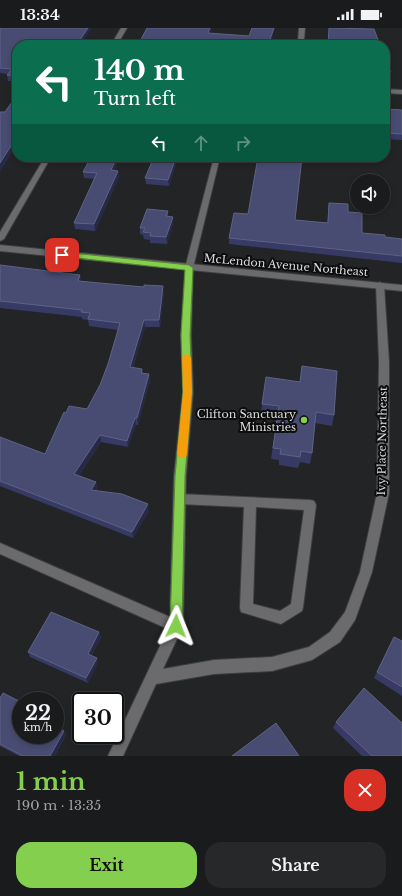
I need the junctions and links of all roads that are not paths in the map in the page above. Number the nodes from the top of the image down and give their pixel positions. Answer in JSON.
{"nodes":[{"id":1,"x":124,"y":28,"type":"edge"},
{"id":2,"x":302,"y":28,"type":"edge"},
{"id":3,"x":117,"y":40,"type":"edge"},
{"id":4,"x":301,"y":40,"type":"edge"},
{"id":5,"x":390,"y":91,"type":"edge"},
{"id":6,"x":402,"y":92,"type":"edge"},
{"id":7,"x":45,"y":162,"type":"edge"},
{"id":8,"x":216,"y":162,"type":"edge"},
{"id":9,"x":0,"y":239,"type":"edge"},
{"id":10,"x":0,"y":248,"type":"edge"},
{"id":11,"x":189,"y":268,"type":"junction"},
{"id":12,"x":380,"y":285,"type":"junction"},
{"id":13,"x":402,"y":288,"type":"edge"},
{"id":14,"x":180,"y":499,"type":"junction"},
{"id":15,"x":250,"y":502,"type":"junction"},
{"id":16,"x":0,"y":548,"type":"edge"},
{"id":17,"x":176,"y":626,"type":"junction"},
{"id":18,"x":151,"y":678,"type":"junction"},
{"id":19,"x":115,"y":756,"type":"edge"}],
"edges":[{"from":1,"to":3,"type":"street"},
{"from":2,"to":4,"type":"street"},
{"from":5,"to":6,"type":"street"},
{"from":7,"to":9,"type":"street"},
{"from":8,"to":11,"type":"street"},
{"from":10,"to":11,"type":"street","name":"McLendon Avenue Northeast"},
{"from":11,"to":12,"type":"street","name":"McLendon Avenue Northeast"},
{"from":11,"to":14,"type":"street"},
{"from":12,"to":13,"type":"street","name":"McLendon Avenue Northeast"},
{"from":12,"to":18,"type":"street","name":"Ivy Place Northeast"},
{"from":14,"to":15,"type":"street"},
{"from":14,"to":17,"type":"street"},
{"from":15,"to":15,"type":"street"},
{"from":16,"to":17,"type":"street"},
{"from":17,"to":18,"type":"street"},
{"from":18,"to":19,"type":"street"}]}
